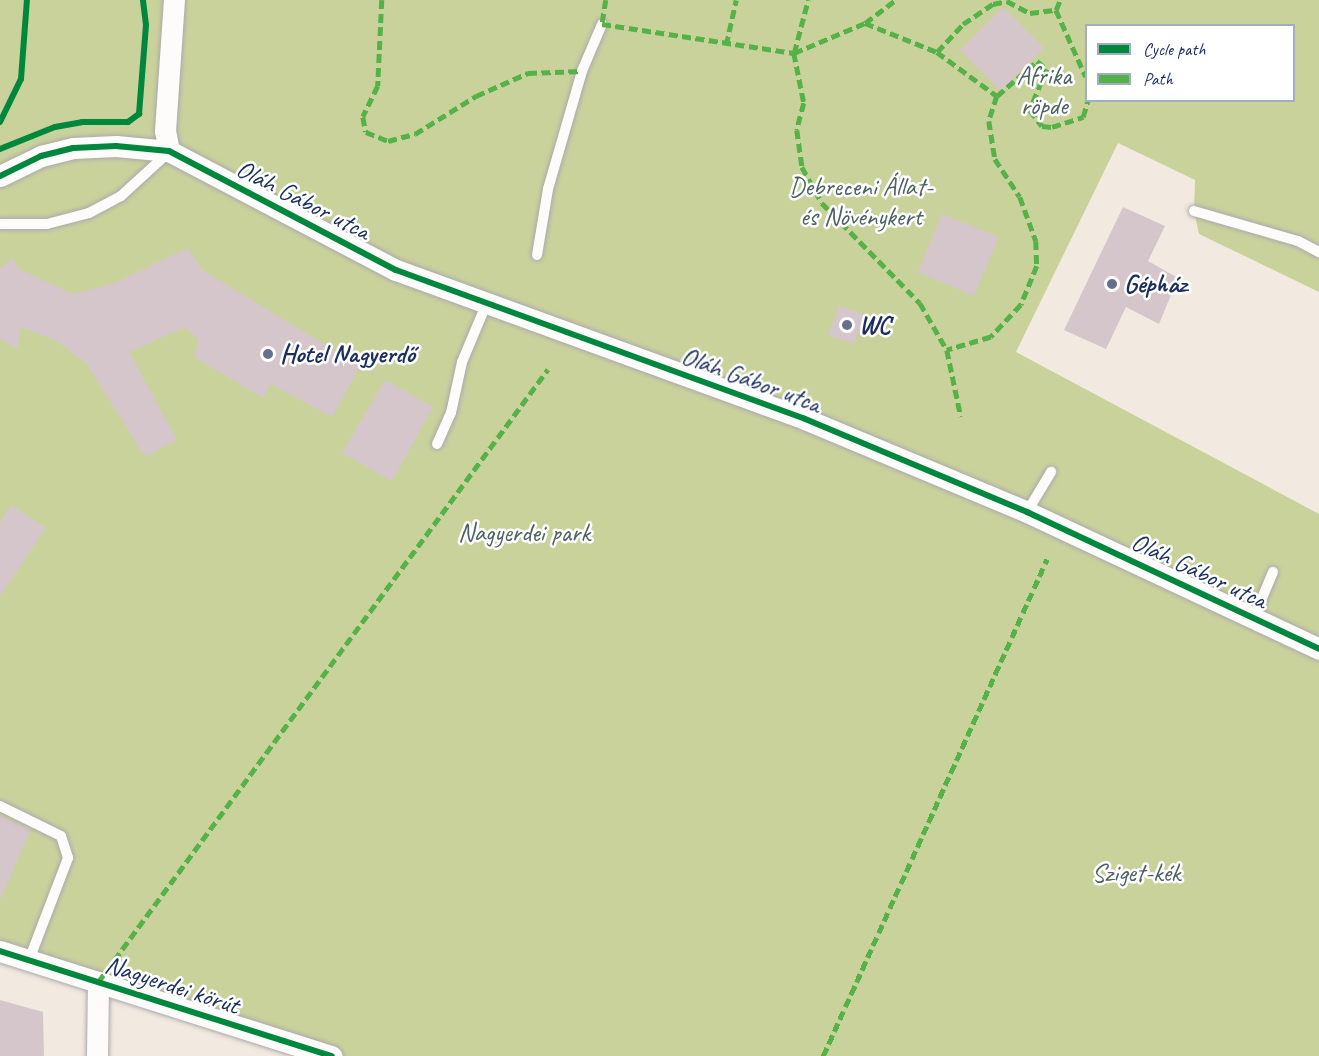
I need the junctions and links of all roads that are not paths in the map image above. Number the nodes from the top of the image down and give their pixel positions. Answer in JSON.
{"nodes":[{"id":1,"x":174,"y":0,"type":"edge"},
{"id":2,"x":602,"y":24,"type":"dead end"},
{"id":3,"x":169,"y":151,"type":"junction"},
{"id":4,"x":0,"y":176,"type":"edge"},
{"id":5,"x":1194,"y":211,"type":"dead end"},
{"id":6,"x":0,"y":224,"type":"edge"},
{"id":7,"x":1319,"y":252,"type":"edge"},
{"id":8,"x":537,"y":255,"type":"dead end"},
{"id":9,"x":486,"y":304,"type":"junction"},
{"id":10,"x":437,"y":444,"type":"dead end"},
{"id":11,"x":1051,"y":472,"type":"dead end"},
{"id":12,"x":1027,"y":512,"type":"junction"},
{"id":13,"x":1273,"y":572,"type":"dead end"},
{"id":14,"x":1254,"y":617,"type":"junction"},
{"id":15,"x":1319,"y":649,"type":"edge"},
{"id":16,"x":0,"y":806,"type":"edge"},
{"id":17,"x":0,"y":951,"type":"edge"},
{"id":18,"x":29,"y":960,"type":"junction"},
{"id":19,"x":98,"y":982,"type":"junction"},
{"id":20,"x":97,"y":1056,"type":"edge"},
{"id":21,"x":332,"y":1056,"type":"edge"}],
"edges":[{"from":1,"to":3,"type":"street"},
{"from":2,"to":8,"type":"lane"},
{"from":3,"to":4,"type":"street"},
{"from":3,"to":6,"type":"lane"},
{"from":3,"to":9,"type":"street","name":"Oláh Gábor utca"},
{"from":5,"to":7,"type":"lane"},
{"from":9,"to":10,"type":"lane"},
{"from":9,"to":12,"type":"street","name":"Oláh Gábor utca"},
{"from":11,"to":12,"type":"lane"},
{"from":12,"to":14,"type":"street","name":"Oláh Gábor utca"},
{"from":13,"to":14,"type":"lane"},
{"from":14,"to":15,"type":"street","name":"Oláh Gábor utca"},
{"from":16,"to":18,"type":"lane"},
{"from":17,"to":18,"type":"street","name":"Nagyerdei körút"},
{"from":18,"to":19,"type":"street","name":"Nagyerdei körút"},
{"from":19,"to":20,"type":"street"},
{"from":19,"to":21,"type":"street","name":"Nagyerdei körút"}]}
